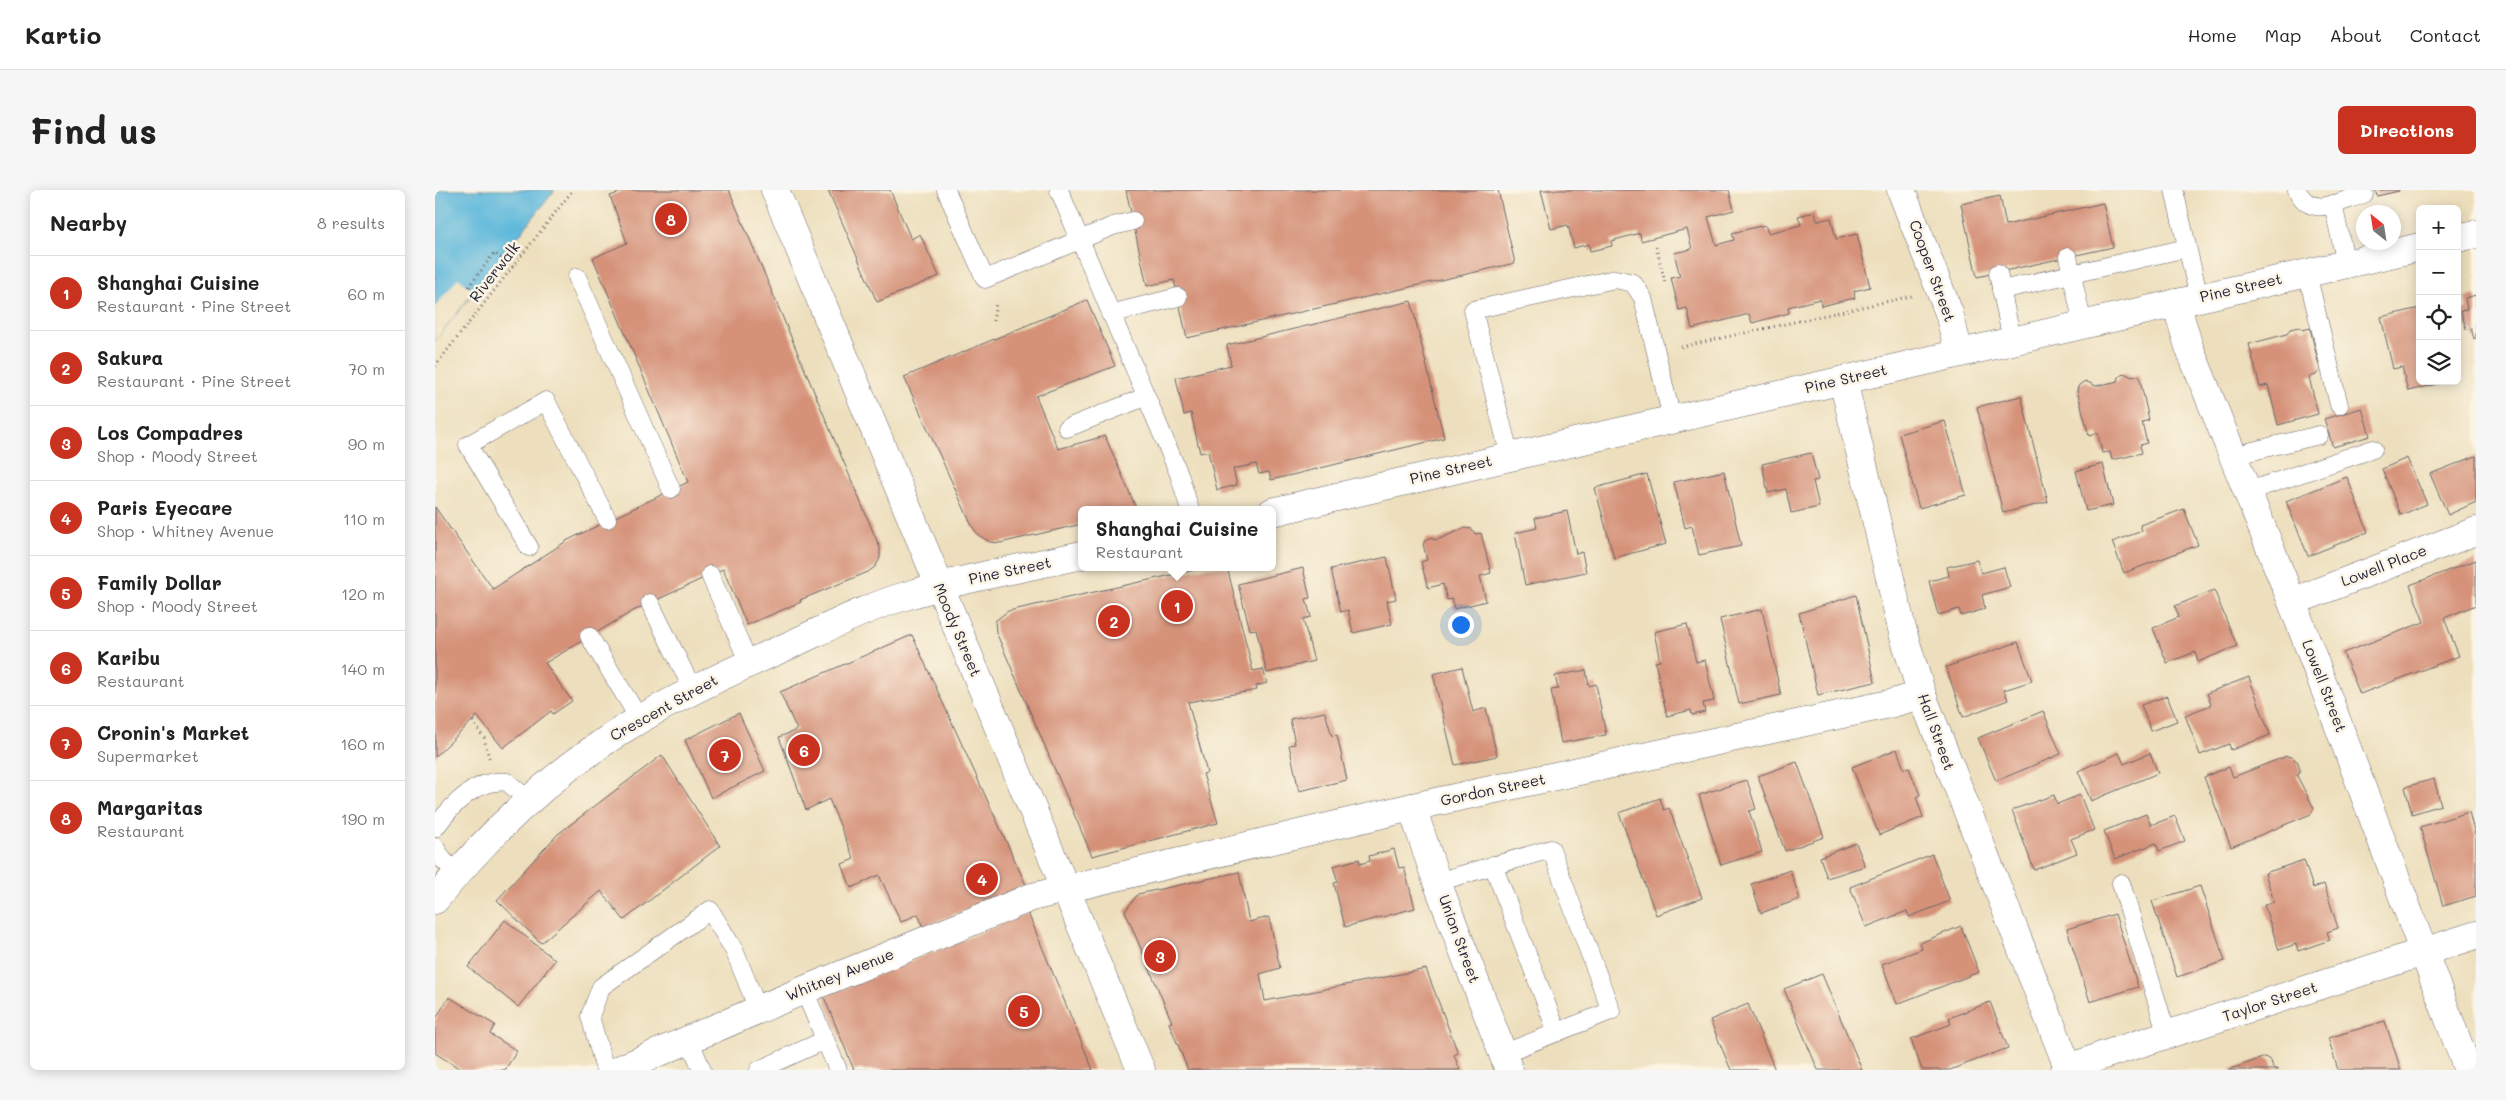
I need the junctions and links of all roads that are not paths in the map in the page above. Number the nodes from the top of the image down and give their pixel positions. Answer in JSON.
{"nodes":[{"id":1,"x":775,"y":190,"type":"edge"},
{"id":2,"x":946,"y":190,"type":"edge"},
{"id":3,"x":1059,"y":190,"type":"edge"},
{"id":4,"x":1901,"y":190,"type":"edge"},
{"id":5,"x":2174,"y":190,"type":"edge"},
{"id":6,"x":2297,"y":190,"type":"edge"},
{"id":7,"x":2364,"y":194,"type":"dead end"},
{"id":8,"x":2333,"y":204,"type":"junction"},
{"id":9,"x":1133,"y":221,"type":"dead end"},
{"id":10,"x":2476,"y":234,"type":"edge"},
{"id":11,"x":2461,"y":237,"type":"edge"},
{"id":12,"x":1080,"y":240,"type":"junction"},
{"id":13,"x":2187,"y":248,"type":"junction"},
{"id":14,"x":2416,"y":248,"type":"edge"},
{"id":15,"x":2068,"y":257,"type":"dead end"},
{"id":16,"x":2346,"y":264,"type":"junction"},
{"id":17,"x":2307,"y":273,"type":"junction"},
{"id":18,"x":2072,"y":275,"type":"junction"},
{"id":19,"x":577,"y":278,"type":"dead end"},
{"id":20,"x":1178,"y":297,"type":"dead end"},
{"id":21,"x":2188,"y":300,"type":"junction"},
{"id":22,"x":1111,"y":314,"type":"junction"},
{"id":23,"x":2083,"y":325,"type":"junction"},
{"id":24,"x":2013,"y":340,"type":"junction"},
{"id":25,"x":1959,"y":353,"type":"junction"},
{"id":26,"x":1843,"y":380,"type":"junction"},
{"id":27,"x":1145,"y":397,"type":"junction"},
{"id":28,"x":2339,"y":404,"type":"dead end"},
{"id":29,"x":1672,"y":420,"type":"junction"},
{"id":30,"x":1067,"y":428,"type":"dead end"},
{"id":31,"x":2319,"y":435,"type":"dead end"},
{"id":32,"x":2373,"y":449,"type":"dead end"},
{"id":33,"x":2231,"y":456,"type":"junction"},
{"id":34,"x":1510,"y":457,"type":"junction"},
{"id":35,"x":671,"y":489,"type":"dead end"},
{"id":36,"x":2246,"y":492,"type":"junction"},
{"id":37,"x":1188,"y":506,"type":"edge"},
{"id":38,"x":1276,"y":511,"type":"edge"},
{"id":39,"x":607,"y":519,"type":"dead end"},
{"id":40,"x":2476,"y":531,"type":"edge"},
{"id":41,"x":529,"y":547,"type":"dead end"},
{"id":42,"x":1078,"y":556,"type":"edge"},
{"id":43,"x":710,"y":575,"type":"dead end"},
{"id":44,"x":939,"y":587,"type":"junction"},
{"id":45,"x":2292,"y":602,"type":"junction"},
{"id":46,"x":649,"y":603,"type":"dead end"},
{"id":47,"x":589,"y":636,"type":"dead end"},
{"id":48,"x":749,"y":663,"type":"junction"},
{"id":49,"x":693,"y":690,"type":"junction"},
{"id":50,"x":1922,"y":695,"type":"junction"},
{"id":51,"x":640,"y":720,"type":"junction"},
{"id":52,"x":530,"y":800,"type":"junction"},
{"id":53,"x":1412,"y":807,"type":"junction"},
{"id":54,"x":435,"y":828,"type":"edge"},
{"id":55,"x":435,"y":847,"type":"edge"},
{"id":56,"x":1493,"y":865,"type":"junction"},
{"id":57,"x":457,"y":873,"type":"junction"},
{"id":58,"x":1437,"y":882,"type":"junction"},
{"id":59,"x":2121,"y":883,"type":"dead end"},
{"id":60,"x":1065,"y":889,"type":"junction"},
{"id":61,"x":435,"y":900,"type":"edge"},
{"id":62,"x":2476,"y":935,"type":"edge"},
{"id":63,"x":2422,"y":952,"type":"junction"},
{"id":64,"x":804,"y":990,"type":"junction"},
{"id":65,"x":757,"y":1009,"type":"junction"},
{"id":66,"x":1557,"y":1032,"type":"junction"},
{"id":67,"x":2167,"y":1035,"type":"junction"},
{"id":68,"x":689,"y":1039,"type":"junction"},
{"id":69,"x":825,"y":1040,"type":"junction"},
{"id":70,"x":1505,"y":1062,"type":"edge"},
{"id":71,"x":605,"y":1070,"type":"edge"},
{"id":72,"x":617,"y":1070,"type":"edge"},
{"id":73,"x":702,"y":1070,"type":"edge"},
{"id":74,"x":759,"y":1070,"type":"edge"},
{"id":75,"x":838,"y":1070,"type":"edge"},
{"id":76,"x":1141,"y":1070,"type":"edge"},
{"id":77,"x":2067,"y":1070,"type":"edge"},
{"id":78,"x":2468,"y":1070,"type":"edge"}],
"edges":[{"from":1,"to":44,"type":"street","name":"Moody Street"},
{"from":2,"to":12,"type":"lane"},
{"from":3,"to":12,"type":"lane"},
{"from":4,"to":25,"type":"street","name":"Cooper Street"},
{"from":5,"to":13,"type":"lane"},
{"from":6,"to":8,"type":"lane"},
{"from":7,"to":8,"type":"lane"},
{"from":8,"to":16,"type":"lane"},
{"from":9,"to":12,"type":"lane"},
{"from":10,"to":11,"type":"street"},
{"from":12,"to":22,"type":"lane"},
{"from":13,"to":18,"type":"lane"},
{"from":13,"to":21,"type":"lane"},
{"from":14,"to":16,"type":"street","name":"Pine Street"},
{"from":15,"to":18,"type":"lane"},
{"from":16,"to":17,"type":"street","name":"Pine Street"},
{"from":17,"to":21,"type":"street","name":"Pine Street"},
{"from":17,"to":28,"type":"lane"},
{"from":18,"to":23,"type":"lane"},
{"from":18,"to":24,"type":"lane"},
{"from":19,"to":35,"type":"lane"},
{"from":20,"to":22,"type":"lane"},
{"from":21,"to":23,"type":"street","name":"Pine Street"},
{"from":21,"to":33,"type":"street","name":"Lowell Street"},
{"from":22,"to":27,"type":"lane"},
{"from":23,"to":24,"type":"street","name":"Pine Street"},
{"from":24,"to":25,"type":"street","name":"Pine Street"},
{"from":25,"to":26,"type":"street","name":"Pine Street"},
{"from":26,"to":29,"type":"street","name":"Pine Street"},
{"from":26,"to":50,"type":"street","name":"Hall Street"},
{"from":27,"to":30,"type":"lane"},
{"from":27,"to":37,"type":"lane"},
{"from":29,"to":34,"type":"street","name":"Pine Street"},
{"from":29,"to":34,"type":"lane"},
{"from":31,"to":33,"type":"lane"},
{"from":32,"to":36,"type":"lane"},
{"from":33,"to":36,"type":"street","name":"Lowell Street"},
{"from":34,"to":38,"type":"street","name":"Pine Street"},
{"from":36,"to":45,"type":"street","name":"Lowell Street"},
{"from":39,"to":41,"type":"lane"},
{"from":40,"to":45,"type":"street","name":"Lowell Place"},
{"from":42,"to":44,"type":"street","name":"Pine Street"},
{"from":43,"to":48,"type":"lane"},
{"from":44,"to":48,"type":"street","name":"Crescent Street"},
{"from":44,"to":60,"type":"street","name":"Moody Street"},
{"from":45,"to":63,"type":"street","name":"Lowell Street"},
{"from":46,"to":49,"type":"lane"},
{"from":47,"to":51,"type":"lane"},
{"from":48,"to":49,"type":"street","name":"Crescent Street"},
{"from":49,"to":51,"type":"street","name":"Crescent Street"},
{"from":50,"to":53,"type":"street","name":"Gordon Street"},
{"from":50,"to":77,"type":"street","name":"Hall Street"},
{"from":51,"to":52,"type":"street","name":"Crescent Street"},
{"from":52,"to":54,"type":"lane"},
{"from":52,"to":57,"type":"street","name":"Crescent Street"},
{"from":53,"to":58,"type":"street","name":"Union Street"},
{"from":53,"to":60,"type":"street","name":"Gordon Street"},
{"from":55,"to":57,"type":"lane"},
{"from":56,"to":58,"type":"lane"},
{"from":56,"to":66,"type":"lane"},
{"from":56,"to":66,"type":"lane"},
{"from":57,"to":61,"type":"street","name":"Crescent Street"},
{"from":58,"to":70,"type":"street","name":"Union Street"},
{"from":59,"to":67,"type":"lane"},
{"from":60,"to":64,"type":"street","name":"Whitney Avenue"},
{"from":60,"to":76,"type":"street","name":"Moody Street"},
{"from":62,"to":63,"type":"street","name":"Taylor Street"},
{"from":63,"to":67,"type":"street","name":"Taylor Street"},
{"from":63,"to":78,"type":"street","name":"Lowell Street"},
{"from":64,"to":65,"type":"street","name":"Whitney Avenue"},
{"from":64,"to":69,"type":"lane"},
{"from":65,"to":68,"type":"street","name":"Whitney Avenue"},
{"from":65,"to":71,"type":"lane"},
{"from":66,"to":70,"type":"lane"},
{"from":67,"to":77,"type":"street","name":"Taylor Street"},
{"from":68,"to":72,"type":"street","name":"Whitney Avenue"},
{"from":68,"to":73,"type":"lane"},
{"from":69,"to":74,"type":"lane"},
{"from":69,"to":75,"type":"lane"}]}
